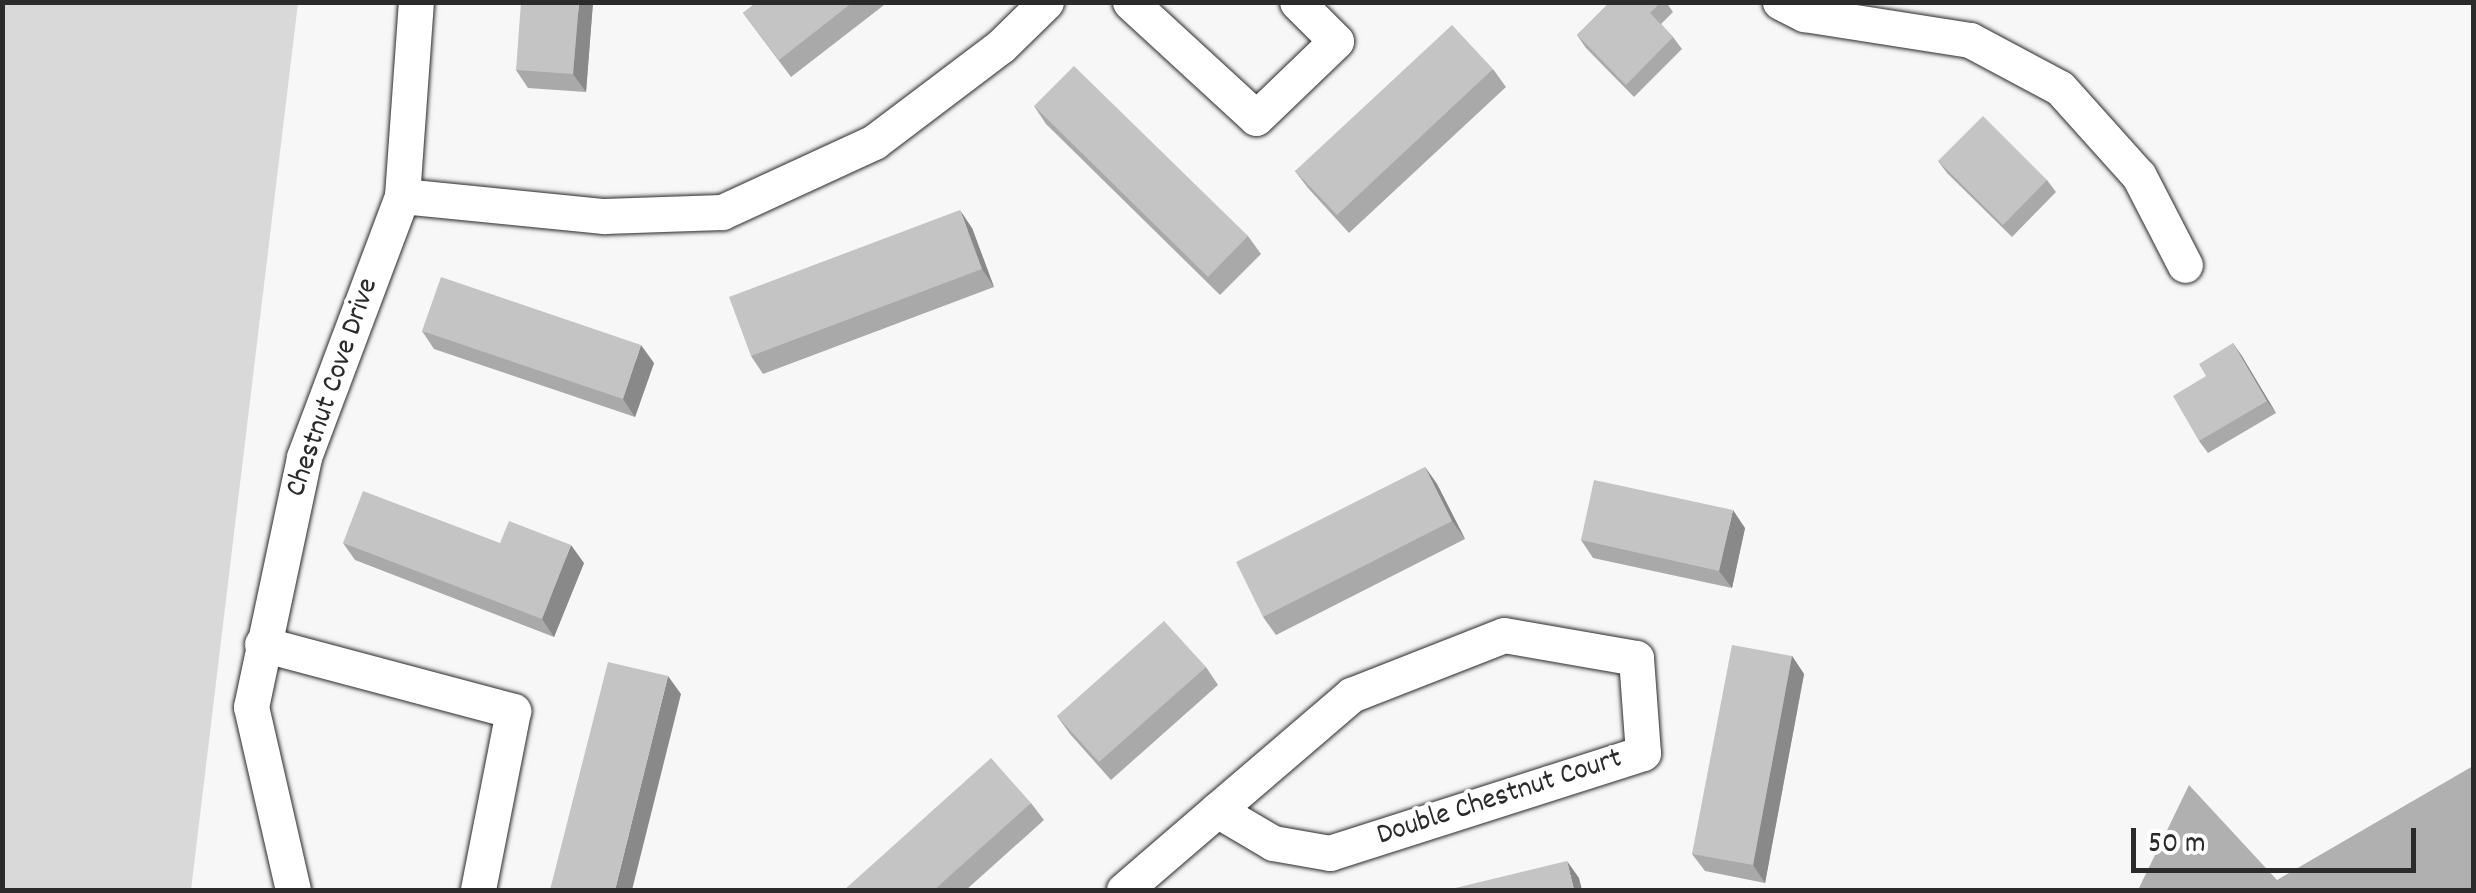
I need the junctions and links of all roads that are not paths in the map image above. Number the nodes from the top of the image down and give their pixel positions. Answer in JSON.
{"nodes":[{"id":1,"x":416,"y":2,"type":"edge"},
{"id":2,"x":1046,"y":2,"type":"edge"},
{"id":3,"x":1130,"y":2,"type":"edge"},
{"id":4,"x":1296,"y":2,"type":"edge"},
{"id":5,"x":1780,"y":2,"type":"edge"},
{"id":6,"x":402,"y":196,"type":"junction"},
{"id":7,"x":2185,"y":265,"type":"dead end"},
{"id":8,"x":262,"y":644,"type":"junction"},
{"id":9,"x":1217,"y":810,"type":"junction"},
{"id":10,"x":293,"y":890,"type":"edge"},
{"id":11,"x":478,"y":890,"type":"edge"},
{"id":12,"x":1124,"y":890,"type":"edge"}],
"edges":[{"from":1,"to":6,"type":"street","name":"Chestnut Cove Drive"},
{"from":2,"to":6,"type":"street"},
{"from":3,"to":4,"type":"street"},
{"from":5,"to":7,"type":"street"},
{"from":6,"to":8,"type":"street","name":"Chestnut Cove Drive"},
{"from":8,"to":10,"type":"street","name":"Chestnut Cove Drive"},
{"from":8,"to":11,"type":"street"},
{"from":9,"to":9,"type":"street","name":"Double Chestnut Court"},
{"from":9,"to":12,"type":"street","name":"Double Chestnut Court"}]}
